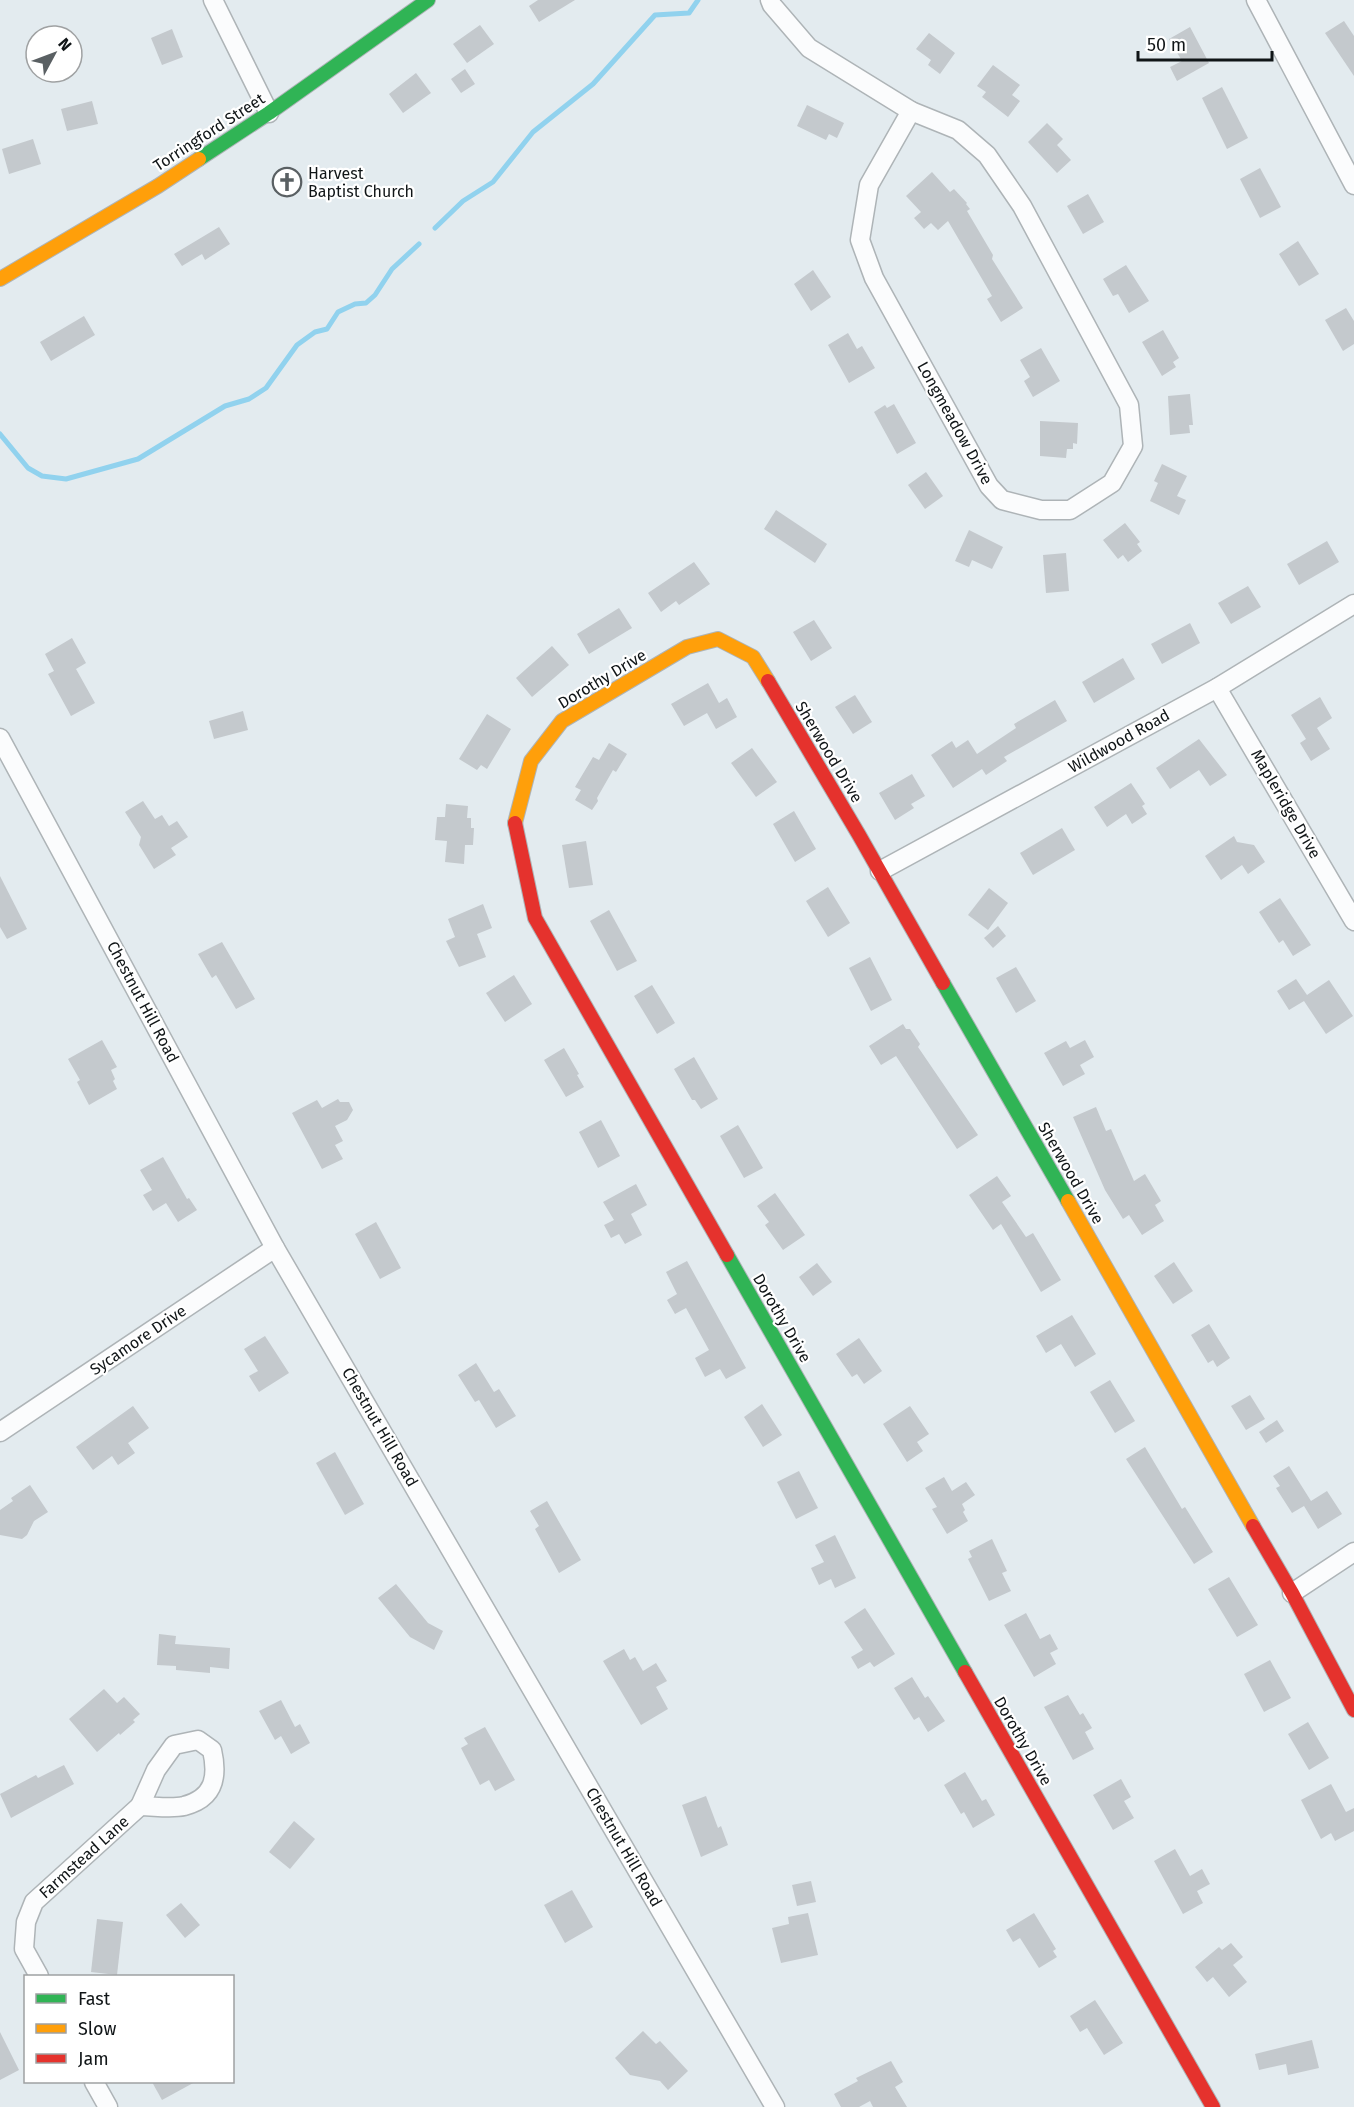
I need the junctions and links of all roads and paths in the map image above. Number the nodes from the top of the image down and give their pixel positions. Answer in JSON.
{"nodes":[{"id":1,"x":213,"y":0,"type":"edge"},
{"id":2,"x":428,"y":0,"type":"edge"},
{"id":3,"x":770,"y":0,"type":"edge"},
{"id":4,"x":1256,"y":0,"type":"edge"},
{"id":5,"x":911,"y":111,"type":"junction"},
{"id":6,"x":270,"y":113,"type":"junction"},
{"id":7,"x":1354,"y":185,"type":"edge"},
{"id":8,"x":0,"y":279,"type":"edge"},
{"id":9,"x":1354,"y":604,"type":"edge"},
{"id":10,"x":753,"y":657,"type":"joint"},
{"id":11,"x":1217,"y":688,"type":"junction"},
{"id":12,"x":0,"y":738,"type":"edge"},
{"id":13,"x":5,"y":759,"type":"edge"},
{"id":14,"x":880,"y":871,"type":"junction"},
{"id":15,"x":1354,"y":921,"type":"edge"},
{"id":16,"x":275,"y":1248,"type":"junction"},
{"id":17,"x":0,"y":1432,"type":"edge"},
{"id":18,"x":1354,"y":1552,"type":"edge"},
{"id":19,"x":1292,"y":1593,"type":"junction"},
{"id":20,"x":1354,"y":1710,"type":"edge"},
{"id":21,"x":141,"y":1806,"type":"junction"},
{"id":22,"x":38,"y":1975,"type":"edge"},
{"id":23,"x":95,"y":2083,"type":"edge"},
{"id":24,"x":108,"y":2107,"type":"edge"},
{"id":25,"x":775,"y":2107,"type":"edge"},
{"id":26,"x":1213,"y":2107,"type":"edge"}],
"edges":[{"from":1,"to":6,"type":"street"},
{"from":2,"to":6,"type":"street","name":"Torringford Street"},
{"from":3,"to":5,"type":"street","name":"Longmeadow Drive"},
{"from":4,"to":7,"type":"street"},
{"from":5,"to":5,"type":"street","name":"Longmeadow Drive"},
{"from":6,"to":8,"type":"street","name":"Torringford Street"},
{"from":9,"to":11,"type":"street","name":"Wildwood Road"},
{"from":10,"to":14,"type":"street","name":"Sherwood Drive"},
{"from":10,"to":26,"type":"street","name":"Dorothy Drive"},
{"from":11,"to":14,"type":"street","name":"Wildwood Road"},
{"from":11,"to":15,"type":"street","name":"Mapleridge Drive"},
{"from":12,"to":13,"type":"street","name":"Chestnut Hill Road"},
{"from":13,"to":16,"type":"street","name":"Chestnut Hill Road"},
{"from":14,"to":19,"type":"street","name":"Sherwood Drive"},
{"from":16,"to":17,"type":"street","name":"Sycamore Drive"},
{"from":16,"to":25,"type":"street","name":"Chestnut Hill Road"},
{"from":18,"to":19,"type":"street"},
{"from":19,"to":20,"type":"street","name":"Sherwood Drive"},
{"from":21,"to":21,"type":"street","name":"Farmstead Lane"},
{"from":21,"to":22,"type":"street","name":"Farmstead Lane"},
{"from":23,"to":24,"type":"street"}]}
